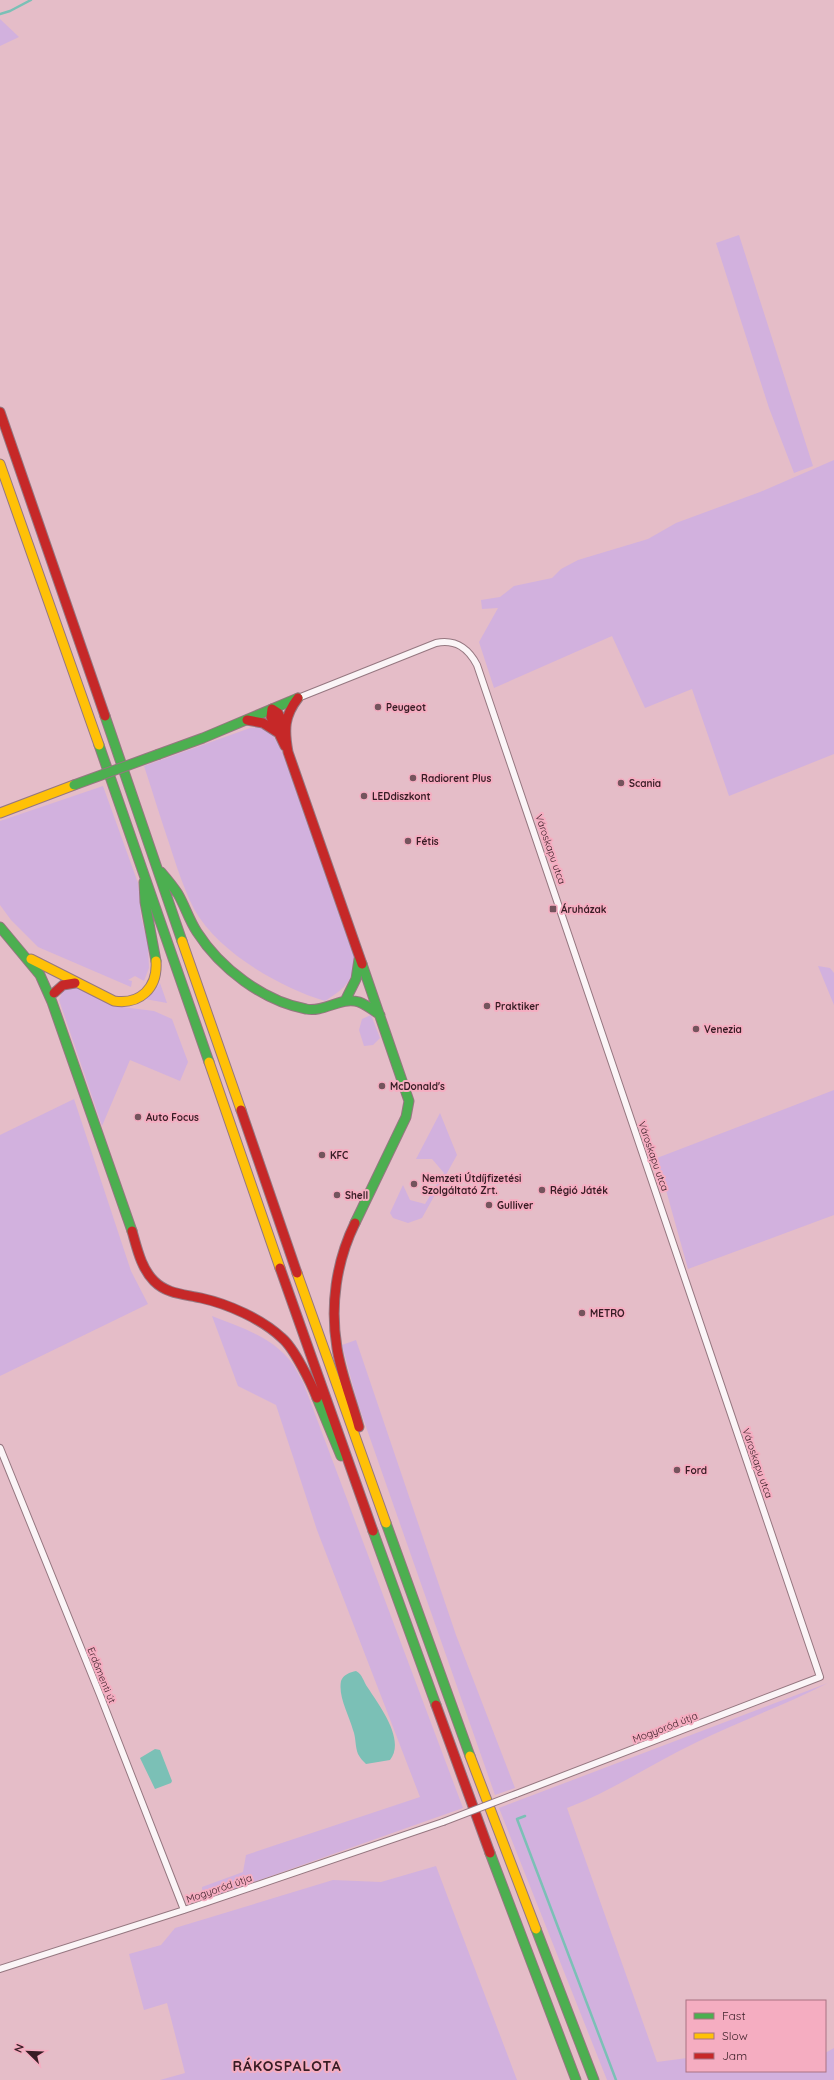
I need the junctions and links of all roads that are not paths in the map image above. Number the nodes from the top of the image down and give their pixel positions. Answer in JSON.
{"nodes":[{"id":1,"x":0,"y":408,"type":"edge"},
{"id":2,"x":0,"y":412,"type":"edge"},
{"id":3,"x":3,"y":422,"type":"junction"},
{"id":4,"x":0,"y":464,"type":"edge"},
{"id":5,"x":298,"y":698,"type":"junction"},
{"id":6,"x":272,"y":709,"type":"junction"},
{"id":7,"x":247,"y":720,"type":"junction"},
{"id":8,"x":284,"y":726,"type":"junction"},
{"id":9,"x":277,"y":732,"type":"junction"},
{"id":10,"x":288,"y":752,"type":"junction"},
{"id":11,"x":0,"y":813,"type":"edge"},
{"id":12,"x":157,"y":867,"type":"junction"},
{"id":13,"x":144,"y":874,"type":"junction"},
{"id":14,"x":0,"y":927,"type":"edge"},
{"id":15,"x":27,"y":957,"type":"junction"},
{"id":16,"x":360,"y":957,"type":"junction"},
{"id":17,"x":49,"y":969,"type":"junction"},
{"id":18,"x":75,"y":983,"type":"junction"},
{"id":19,"x":371,"y":990,"type":"junction"},
{"id":20,"x":54,"y":993,"type":"junction"},
{"id":21,"x":349,"y":999,"type":"junction"},
{"id":22,"x":52,"y":1002,"type":"junction"},
{"id":23,"x":380,"y":1015,"type":"junction"},
{"id":24,"x":0,"y":1448,"type":"edge"},
{"id":25,"x":353,"y":1475,"type":"junction"},
{"id":26,"x":370,"y":1480,"type":"junction"},
{"id":27,"x":820,"y":1677,"type":"joint"},
{"id":28,"x":184,"y":1910,"type":"junction"},
{"id":29,"x":0,"y":1969,"type":"edge"},
{"id":30,"x":576,"y":2080,"type":"edge"},
{"id":31,"x":594,"y":2080,"type":"edge"}],
"edges":[{"from":1,"to":3,"type":"main road"},
{"from":2,"to":3,"type":"main road"},
{"from":3,"to":12,"type":"main road"},
{"from":4,"to":13,"type":"main road"},
{"from":5,"to":6,"type":"main road"},
{"from":5,"to":8,"type":"main road"},
{"from":5,"to":27,"type":"street","name":"Városkapu utca"},
{"from":6,"to":7,"type":"main road"},
{"from":6,"to":8,"type":"main road"},
{"from":6,"to":9,"type":"main road"},
{"from":7,"to":9,"type":"main road"},
{"from":7,"to":11,"type":"main road","bridge":true},
{"from":8,"to":10,"type":"main road"},
{"from":9,"to":10,"type":"main road"},
{"from":10,"to":16,"type":"main road"},
{"from":12,"to":21,"type":"main road"},
{"from":12,"to":26,"type":"main road"},
{"from":13,"to":18,"type":"main road"},
{"from":13,"to":25,"type":"main road"},
{"from":14,"to":15,"type":"main road"},
{"from":15,"to":17,"type":"main road"},
{"from":15,"to":22,"type":"main road"},
{"from":16,"to":19,"type":"main road"},
{"from":16,"to":21,"type":"main road"},
{"from":17,"to":18,"type":"main road"},
{"from":17,"to":20,"type":"main road"},
{"from":18,"to":20,"type":"main road"},
{"from":19,"to":21,"type":"main road"},
{"from":19,"to":23,"type":"main road"},
{"from":20,"to":22,"type":"main road"},
{"from":21,"to":23,"type":"main road"},
{"from":22,"to":25,"type":"main road"},
{"from":23,"to":26,"type":"main road"},
{"from":24,"to":28,"type":"street","name":"Erdőmenti út"},
{"from":25,"to":30,"type":"main road"},
{"from":26,"to":31,"type":"main road"},
{"from":27,"to":28,"type":"street","name":"Mogyoród útja","bridge":true},
{"from":28,"to":29,"type":"street","name":"Mogyoród útja"}]}
